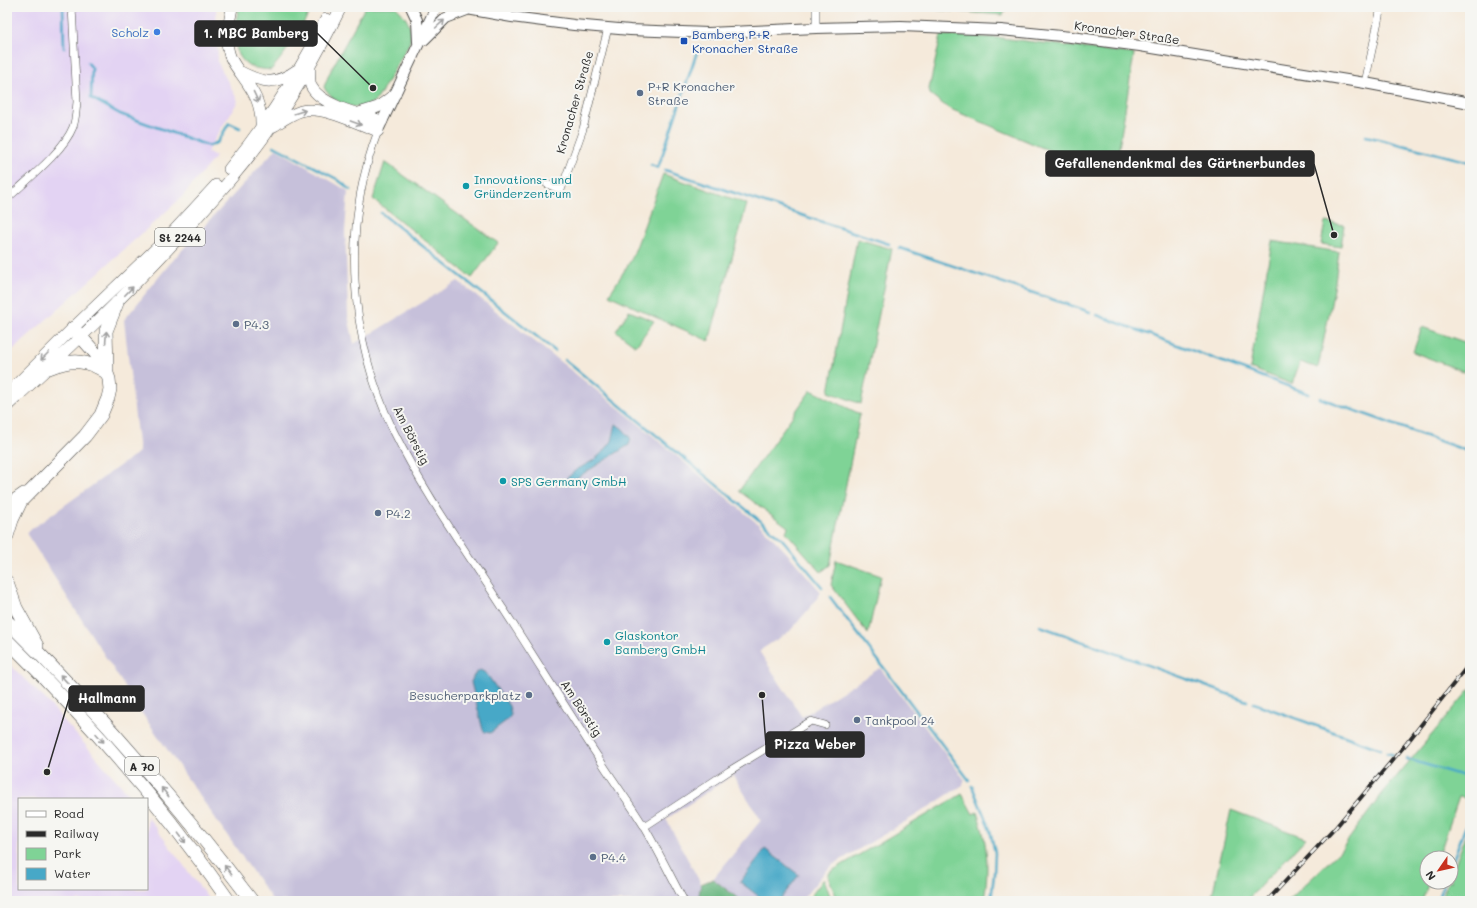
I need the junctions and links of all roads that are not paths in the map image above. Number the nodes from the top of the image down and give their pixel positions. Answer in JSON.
{"nodes":[{"id":1,"x":72,"y":7,"type":"edge"},
{"id":2,"x":232,"y":7,"type":"edge"},
{"id":3,"x":332,"y":7,"type":"edge"},
{"id":4,"x":341,"y":7,"type":"edge"},
{"id":5,"x":411,"y":7,"type":"edge"},
{"id":6,"x":436,"y":7,"type":"edge"},
{"id":7,"x":456,"y":7,"type":"edge"},
{"id":8,"x":816,"y":7,"type":"edge"},
{"id":9,"x":1381,"y":7,"type":"edge"},
{"id":10,"x":468,"y":9,"type":"junction"},
{"id":11,"x":608,"y":28,"type":"junction"},
{"id":12,"x":816,"y":28,"type":"junction"},
{"id":13,"x":418,"y":46,"type":"junction"},
{"id":14,"x":305,"y":67,"type":"junction"},
{"id":15,"x":239,"y":71,"type":"junction"},
{"id":16,"x":1365,"y":83,"type":"junction"},
{"id":17,"x":396,"y":94,"type":"junction"},
{"id":18,"x":1470,"y":103,"type":"edge"},
{"id":19,"x":359,"y":113,"type":"junction"},
{"id":20,"x":380,"y":126,"type":"junction"},
{"id":21,"x":266,"y":128,"type":"junction"},
{"id":22,"x":547,"y":184,"type":"dead end"},
{"id":23,"x":7,"y":199,"type":"edge"},
{"id":24,"x":117,"y":303,"type":"junction"},
{"id":25,"x":77,"y":333,"type":"junction"},
{"id":26,"x":49,"y":368,"type":"junction"},
{"id":27,"x":107,"y":373,"type":"junction"},
{"id":28,"x":7,"y":394,"type":"edge"},
{"id":29,"x":7,"y":406,"type":"edge"},
{"id":30,"x":37,"y":484,"type":"junction"},
{"id":31,"x":7,"y":506,"type":"edge"},
{"id":32,"x":7,"y":536,"type":"edge"},
{"id":33,"x":7,"y":582,"type":"edge"},
{"id":34,"x":7,"y":621,"type":"edge"},
{"id":35,"x":7,"y":640,"type":"edge"},
{"id":36,"x":44,"y":658,"type":"junction"},
{"id":37,"x":825,"y":725,"type":"dead end"},
{"id":38,"x":644,"y":827,"type":"junction"},
{"id":39,"x":229,"y":901,"type":"edge"},
{"id":40,"x":252,"y":901,"type":"edge"},
{"id":41,"x":684,"y":901,"type":"edge"}],
"edges":[{"from":1,"to":23,"type":"street"},
{"from":2,"to":15,"type":"main road"},
{"from":3,"to":14,"type":"main road","number":"St 2244"},
{"from":4,"to":14,"type":"main road","number":"St 2244"},
{"from":5,"to":13,"type":"street"},
{"from":6,"to":13,"type":"street","name":"Am Börstig"},
{"from":7,"to":10,"type":"street","name":"Kronacher Straße"},
{"from":8,"to":12,"type":"street"},
{"from":9,"to":16,"type":"street"},
{"from":10,"to":11,"type":"street","name":"Kronacher Straße"},
{"from":13,"to":10,"type":"street","one_way":true},
{"from":11,"to":12,"type":"street","name":"Kronacher Straße"},
{"from":11,"to":22,"type":"street","name":"Kronacher Straße"},
{"from":12,"to":16,"type":"street","name":"Kronacher Straße"},
{"from":13,"to":17,"type":"street","name":"Am Börstig"},
{"from":14,"to":15,"type":"main road"},
{"from":14,"to":19,"type":"main road"},
{"from":14,"to":21,"type":"main road","number":"St 2244"},
{"from":15,"to":21,"type":"main road","one_way":true},
{"from":16,"to":18,"type":"street","name":"Kronacher Straße"},
{"from":17,"to":19,"type":"main road"},
{"from":17,"to":20,"type":"street","name":"Am Börstig"},
{"from":19,"to":20,"type":"main road"},
{"from":21,"to":20,"type":"main road","one_way":true},
{"from":20,"to":38,"type":"street","name":"Am Börstig"},
{"from":24,"to":21,"type":"main road","number":"St 2244","one_way":true},
{"from":21,"to":25,"type":"main road","number":"St 2244"},
{"from":24,"to":25,"type":"main road","number":"St 2244"},
{"from":27,"to":24,"type":"highway","one_way":true},
{"from":25,"to":26,"type":"main road","number":"St 2244"},
{"from":25,"to":27,"type":"highway"},
{"from":25,"to":28,"type":"main road","number":"St 2244","one_way":true},
{"from":26,"to":27,"type":"highway"},
{"from":26,"to":29,"type":"main road","number":"St 2244"},
{"from":27,"to":30,"type":"highway"},
{"from":30,"to":31,"type":"highway"},
{"from":30,"to":32,"type":"highway"},
{"from":33,"to":36,"type":"highway"},
{"from":34,"to":36,"type":"highway","number":"A 70"},
{"from":35,"to":39,"type":"highway","number":"A 70","one_way":true},
{"from":40,"to":36,"type":"highway","number":"A 70","one_way":true},
{"from":37,"to":38,"type":"street"},
{"from":38,"to":41,"type":"street","name":"Am Börstig"}]}
